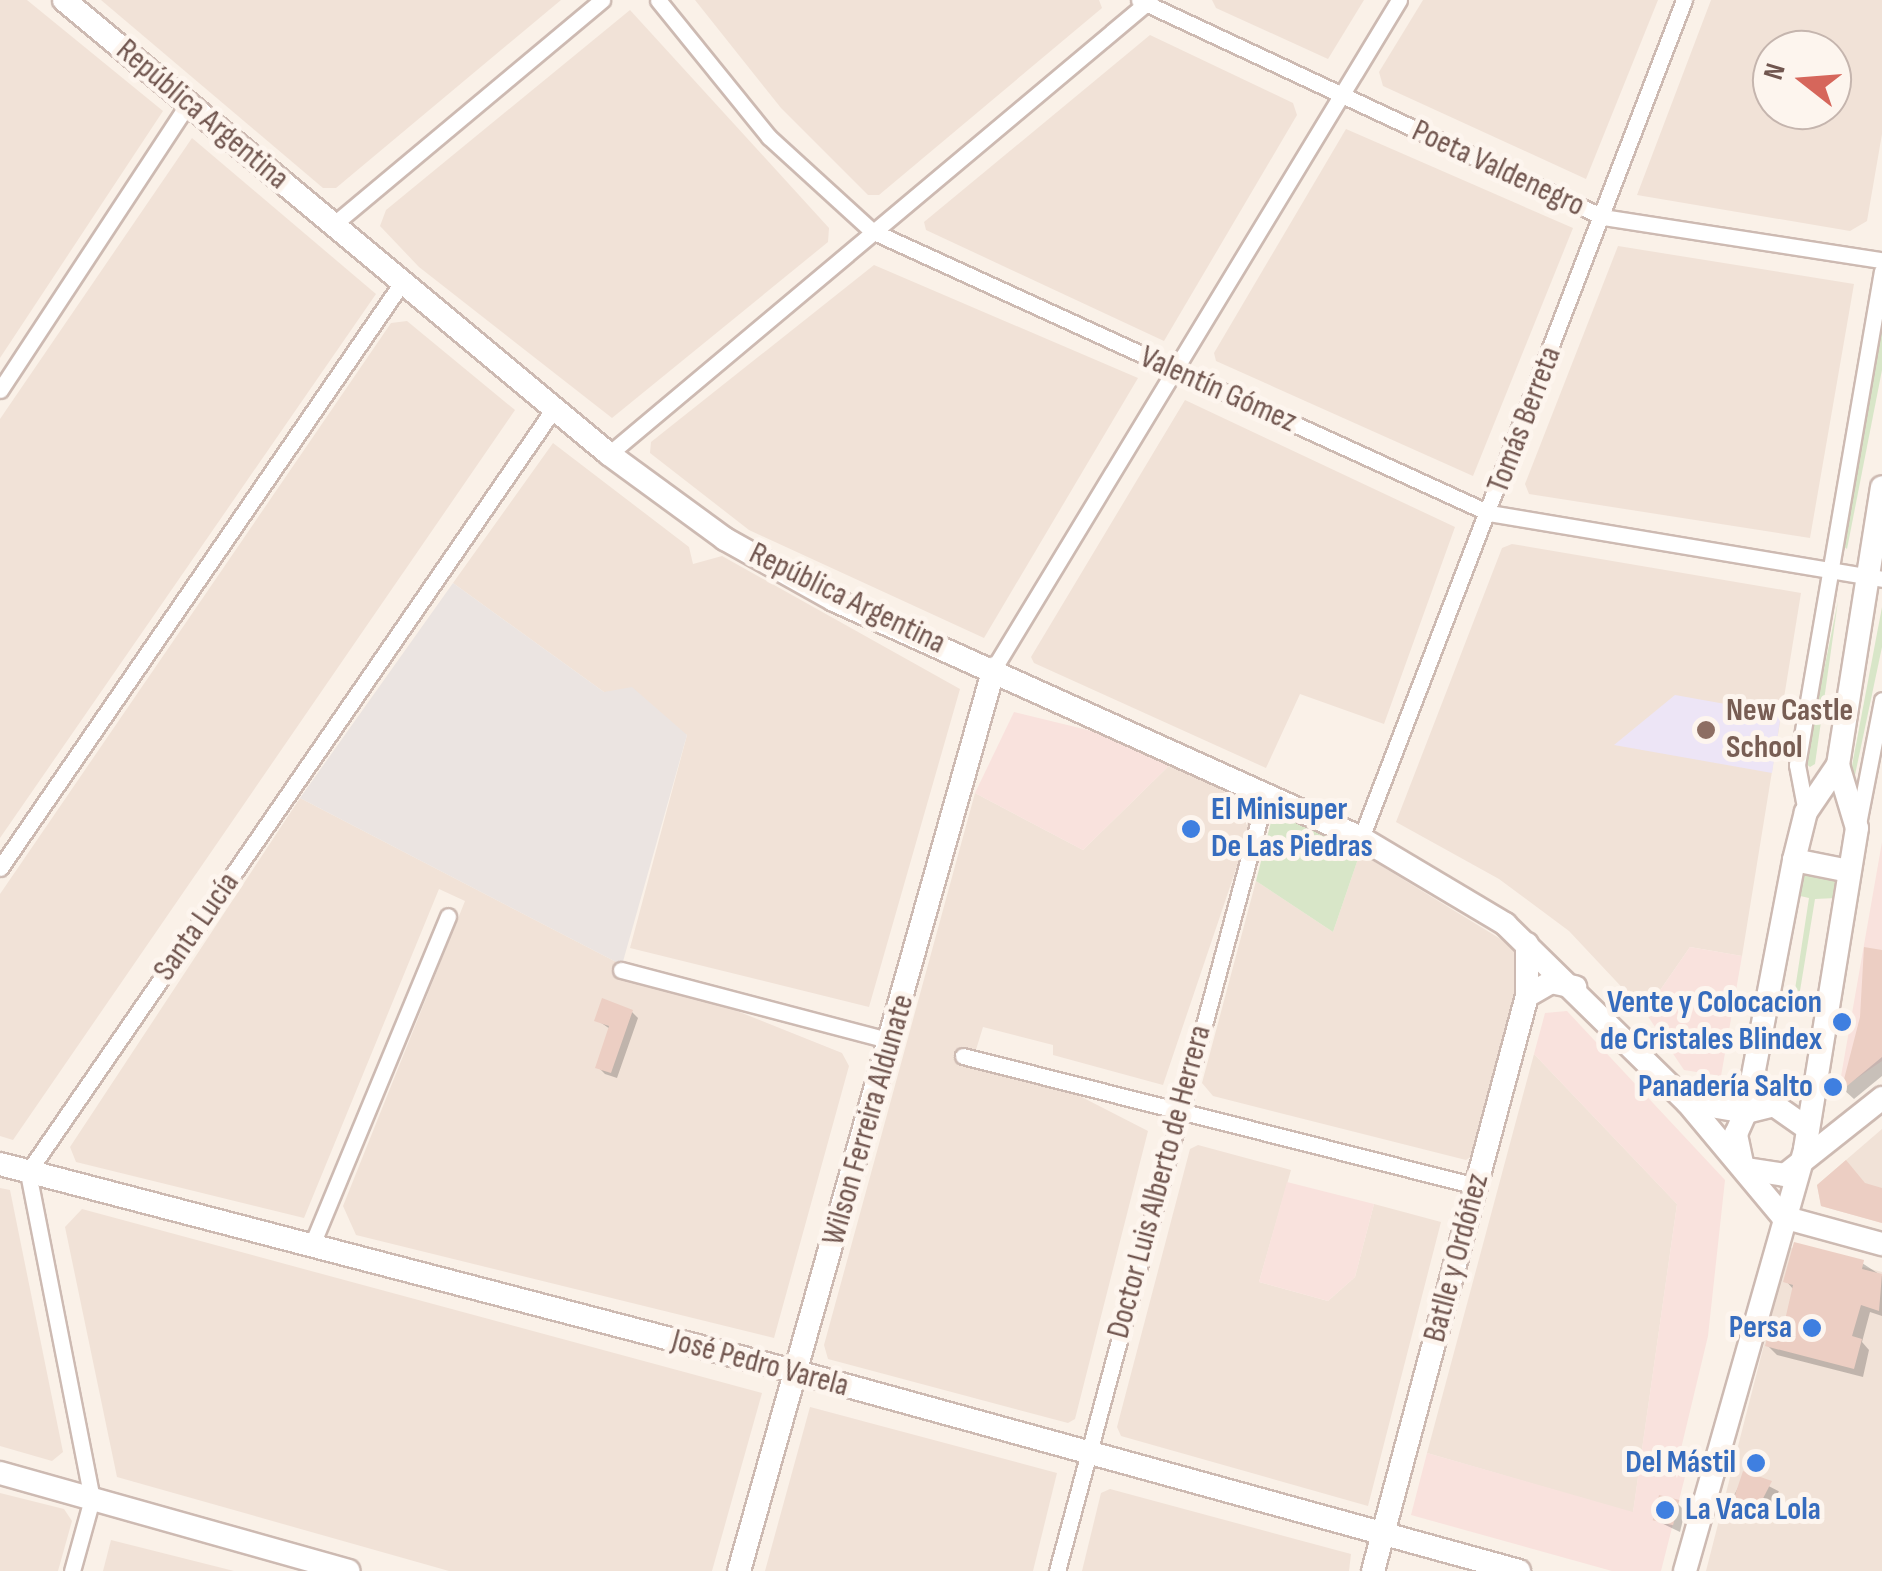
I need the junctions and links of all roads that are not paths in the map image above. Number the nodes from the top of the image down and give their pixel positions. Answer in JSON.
{"nodes":[{"id":1,"x":64,"y":0,"type":"edge"},
{"id":2,"x":602,"y":0,"type":"edge"},
{"id":3,"x":658,"y":0,"type":"edge"},
{"id":4,"x":1399,"y":0,"type":"edge"},
{"id":5,"x":1684,"y":0,"type":"edge"},
{"id":6,"x":1145,"y":2,"type":"edge"},
{"id":7,"x":1340,"y":97,"type":"junction"},
{"id":8,"x":188,"y":104,"type":"junction"},
{"id":9,"x":1603,"y":217,"type":"junction"},
{"id":10,"x":333,"y":225,"type":"junction"},
{"id":11,"x":872,"y":230,"type":"junction"},
{"id":12,"x":1882,"y":260,"type":"edge"},
{"id":13,"x":1882,"y":272,"type":"edge"},
{"id":14,"x":403,"y":281,"type":"junction"},
{"id":15,"x":1172,"y":369,"type":"junction"},
{"id":16,"x":0,"y":390,"type":"edge"},
{"id":17,"x":554,"y":407,"type":"junction"},
{"id":18,"x":609,"y":454,"type":"junction"},
{"id":19,"x":1882,"y":487,"type":"edge"},
{"id":20,"x":1490,"y":513,"type":"junction"},
{"id":21,"x":1828,"y":571,"type":"junction"},
{"id":22,"x":1875,"y":578,"type":"edge"},
{"id":23,"x":994,"y":668,"type":"junction"},
{"id":24,"x":1882,"y":700,"type":"edge"},
{"id":25,"x":1838,"y":765,"type":"junction"},
{"id":26,"x":1266,"y":794,"type":"junction"},
{"id":27,"x":1806,"y":812,"type":"junction"},
{"id":28,"x":1858,"y":828,"type":"junction"},
{"id":29,"x":1361,"y":838,"type":"junction"},
{"id":30,"x":1794,"y":860,"type":"junction"},
{"id":31,"x":0,"y":868,"type":"edge"},
{"id":32,"x":1849,"y":871,"type":"junction"},
{"id":33,"x":448,"y":916,"type":"dead end"},
{"id":34,"x":1526,"y":944,"type":"junction"},
{"id":35,"x":622,"y":970,"type":"dead end"},
{"id":36,"x":1575,"y":988,"type":"junction"},
{"id":37,"x":1527,"y":996,"type":"junction"},
{"id":38,"x":892,"y":1041,"type":"junction"},
{"id":39,"x":964,"y":1056,"type":"dead end"},
{"id":40,"x":1882,"y":1098,"type":"edge"},
{"id":41,"x":1688,"y":1102,"type":"junction"},
{"id":42,"x":1177,"y":1112,"type":"junction"},
{"id":43,"x":1746,"y":1112,"type":"junction"},
{"id":44,"x":1857,"y":1119,"type":"junction"},
{"id":45,"x":1804,"y":1126,"type":"junction"},
{"id":46,"x":0,"y":1164,"type":"edge"},
{"id":47,"x":1798,"y":1164,"type":"junction"},
{"id":48,"x":1747,"y":1170,"type":"junction"},
{"id":49,"x":28,"y":1172,"type":"junction"},
{"id":50,"x":1476,"y":1186,"type":"junction"},
{"id":51,"x":1783,"y":1217,"type":"junction"},
{"id":52,"x":1882,"y":1244,"type":"edge"},
{"id":53,"x":311,"y":1247,"type":"junction"},
{"id":54,"x":797,"y":1372,"type":"junction"},
{"id":55,"x":1087,"y":1456,"type":"junction"},
{"id":56,"x":0,"y":1473,"type":"edge"},
{"id":57,"x":92,"y":1498,"type":"junction"},
{"id":58,"x":1382,"y":1535,"type":"junction"},
{"id":59,"x":72,"y":1571,"type":"edge"},
{"id":60,"x":349,"y":1571,"type":"edge"},
{"id":61,"x":739,"y":1571,"type":"edge"},
{"id":62,"x":1057,"y":1571,"type":"edge"},
{"id":63,"x":1373,"y":1571,"type":"edge"},
{"id":64,"x":1519,"y":1571,"type":"edge"},
{"id":65,"x":1685,"y":1571,"type":"edge"}],
"edges":[{"from":1,"to":8,"type":"street","name":"República Argentina"},
{"from":2,"to":10,"type":"street"},
{"from":3,"to":11,"type":"street","name":"Valentín Gómez"},
{"from":4,"to":7,"type":"street"},
{"from":5,"to":9,"type":"street","name":"Tomás Berreta"},
{"from":6,"to":7,"type":"street","name":"Poeta Valdenegro"},
{"from":6,"to":11,"type":"street"},
{"from":7,"to":9,"type":"street","name":"Poeta Valdenegro"},
{"from":7,"to":15,"type":"street"},
{"from":8,"to":10,"type":"street","name":"República Argentina"},
{"from":8,"to":16,"type":"street"},
{"from":9,"to":12,"type":"street","name":"Poeta Valdenegro"},
{"from":9,"to":20,"type":"street","name":"Tomás Berreta"},
{"from":10,"to":14,"type":"street","name":"República Argentina"},
{"from":11,"to":15,"type":"street","name":"Valentín Gómez"},
{"from":11,"to":18,"type":"street"},
{"from":13,"to":21,"type":"street"},
{"from":14,"to":17,"type":"street","name":"República Argentina"},
{"from":14,"to":31,"type":"street"},
{"from":15,"to":20,"type":"street","name":"Valentín Gómez"},
{"from":15,"to":23,"type":"street"},
{"from":17,"to":18,"type":"street","name":"República Argentina"},
{"from":17,"to":49,"type":"street","name":"Santa Lucía"},
{"from":18,"to":23,"type":"street","name":"República Argentina"},
{"from":19,"to":22,"type":"street"},
{"from":20,"to":21,"type":"street","name":"Valentín Gómez"},
{"from":20,"to":29,"type":"street","name":"Tomás Berreta"},
{"from":21,"to":22,"type":"street","name":"Valentín Gómez"},
{"from":21,"to":27,"type":"street"},
{"from":22,"to":25,"type":"street"},
{"from":23,"to":26,"type":"street","name":"República Argentina"},
{"from":23,"to":38,"type":"street","name":"Wilson Ferreira Aldunate"},
{"from":24,"to":28,"type":"street"},
{"from":25,"to":27,"type":"street"},
{"from":25,"to":28,"type":"street"},
{"from":26,"to":29,"type":"street","name":"República Argentina"},
{"from":26,"to":42,"type":"street","name":"Doctor Luis Alberto de Herrera"},
{"from":27,"to":30,"type":"street"},
{"from":28,"to":32,"type":"street"},
{"from":29,"to":34,"type":"street","name":"República Argentina"},
{"from":30,"to":32,"type":"street"},
{"from":30,"to":43,"type":"street"},
{"from":32,"to":45,"type":"street"},
{"from":33,"to":53,"type":"street"},
{"from":34,"to":36,"type":"street","name":"República Argentina"},
{"from":34,"to":37,"type":"street","name":"Batlle y Ordóñez"},
{"from":35,"to":38,"type":"street"},
{"from":36,"to":37,"type":"street"},
{"from":36,"to":41,"type":"street","name":"República Argentina"},
{"from":37,"to":50,"type":"street","name":"Batlle y Ordóñez"},
{"from":38,"to":54,"type":"street","name":"Wilson Ferreira Aldunate"},
{"from":39,"to":42,"type":"street"},
{"from":40,"to":44,"type":"street"},
{"from":41,"to":43,"type":"street"},
{"from":41,"to":48,"type":"street","name":"República Argentina"},
{"from":42,"to":50,"type":"street"},
{"from":42,"to":55,"type":"street","name":"Doctor Luis Alberto de Herrera"},
{"from":43,"to":45,"type":"street"},
{"from":43,"to":48,"type":"street"},
{"from":44,"to":45,"type":"street"},
{"from":44,"to":47,"type":"street"},
{"from":45,"to":47,"type":"street"},
{"from":46,"to":49,"type":"street","name":"José Pedro Varela"},
{"from":47,"to":48,"type":"street"},
{"from":47,"to":51,"type":"street"},
{"from":48,"to":51,"type":"street","name":"República Argentina"},
{"from":49,"to":53,"type":"street","name":"José Pedro Varela"},
{"from":49,"to":57,"type":"street"},
{"from":50,"to":58,"type":"street","name":"Batlle y Ordóñez"},
{"from":51,"to":52,"type":"street"},
{"from":51,"to":65,"type":"street"},
{"from":53,"to":54,"type":"street","name":"José Pedro Varela"},
{"from":54,"to":55,"type":"street","name":"José Pedro Varela"},
{"from":54,"to":61,"type":"street","name":"Wilson Ferreira Aldunate"},
{"from":55,"to":58,"type":"street","name":"José Pedro Varela"},
{"from":55,"to":62,"type":"street","name":"Doctor Luis Alberto de Herrera"},
{"from":56,"to":57,"type":"street"},
{"from":57,"to":59,"type":"street"},
{"from":57,"to":60,"type":"street"},
{"from":58,"to":63,"type":"street","name":"Batlle y Ordóñez"},
{"from":58,"to":64,"type":"street","name":"José Pedro Varela"}]}
